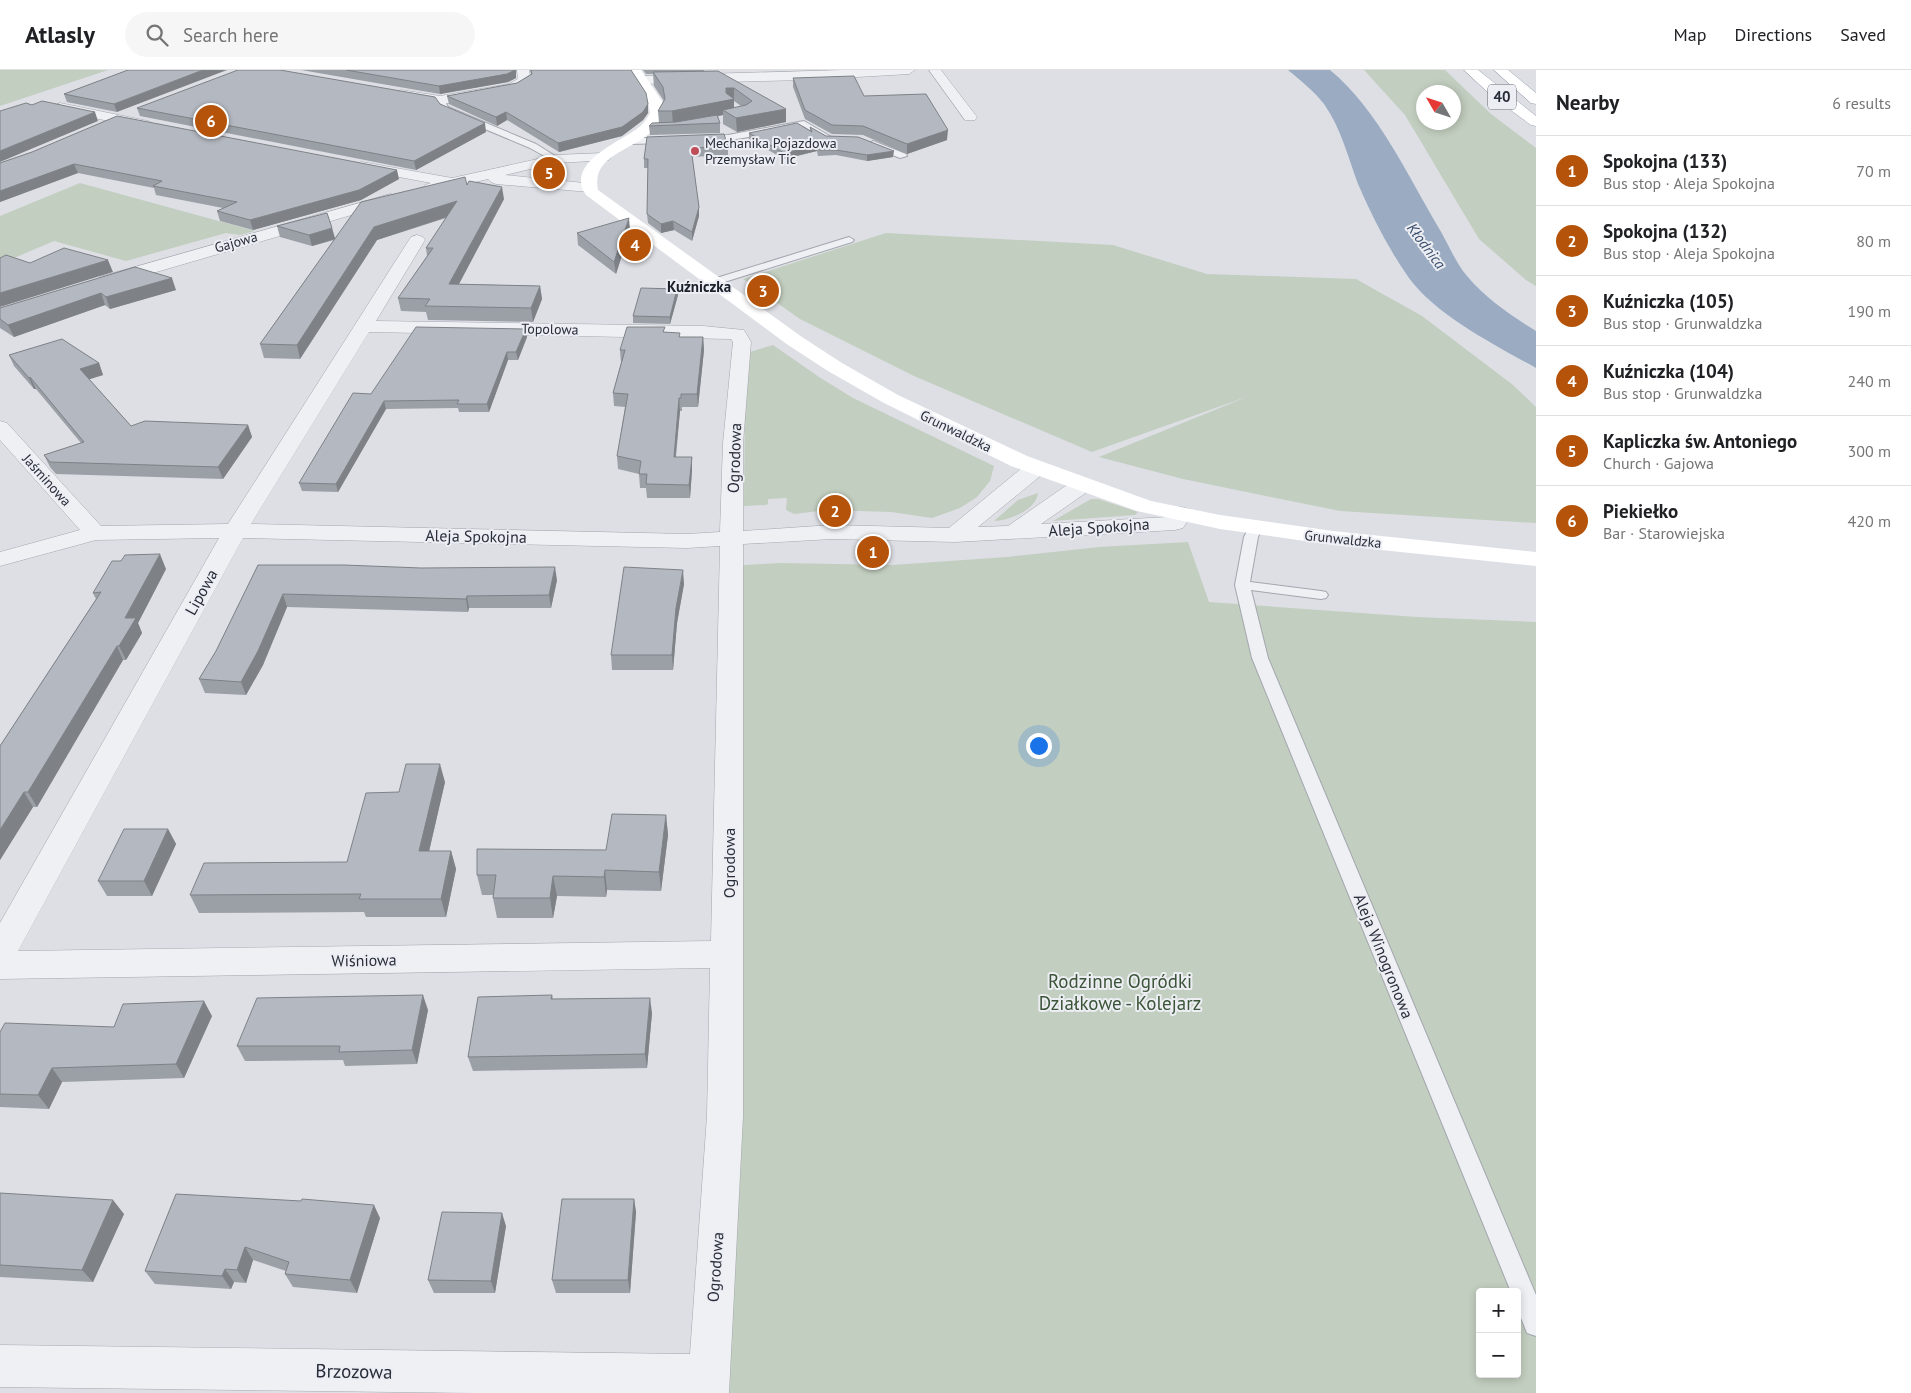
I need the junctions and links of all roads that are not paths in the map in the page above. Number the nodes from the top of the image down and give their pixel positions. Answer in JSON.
{"nodes":[{"id":1,"x":523,"y":70,"type":"edge"},
{"id":2,"x":909,"y":70,"type":"edge"},
{"id":3,"x":935,"y":70,"type":"edge"},
{"id":4,"x":1470,"y":70,"type":"edge"},
{"id":5,"x":1500,"y":70,"type":"edge"},
{"id":6,"x":638,"y":75,"type":"edge"},
{"id":7,"x":391,"y":93,"type":"edge"},
{"id":8,"x":440,"y":100,"type":"junction"},
{"id":9,"x":1536,"y":100,"type":"edge"},
{"id":10,"x":49,"y":105,"type":"edge"},
{"id":11,"x":144,"y":108,"type":"edge"},
{"id":12,"x":970,"y":118,"type":"dead end"},
{"id":13,"x":117,"y":119,"type":"junction"},
{"id":14,"x":1536,"y":122,"type":"edge"},
{"id":15,"x":99,"y":127,"type":"edge"},
{"id":16,"x":164,"y":129,"type":"edge"},
{"id":17,"x":837,"y":138,"type":"edge"},
{"id":18,"x":673,"y":140,"type":"edge"},
{"id":19,"x":691,"y":140,"type":"edge"},
{"id":20,"x":629,"y":141,"type":"junction"},
{"id":21,"x":868,"y":142,"type":"edge"},
{"id":22,"x":903,"y":156,"type":"edge"},
{"id":23,"x":604,"y":157,"type":"junction"},
{"id":24,"x":556,"y":159,"type":"junction"},
{"id":25,"x":344,"y":163,"type":"edge"},
{"id":26,"x":511,"y":175,"type":"junction"},
{"id":27,"x":449,"y":182,"type":"junction"},
{"id":28,"x":589,"y":187,"type":"junction"},
{"id":29,"x":417,"y":240,"type":"dead end"},
{"id":30,"x":849,"y":240,"type":"dead end"},
{"id":31,"x":714,"y":282,"type":"junction"},
{"id":32,"x":91,"y":286,"type":"edge"},
{"id":33,"x":363,"y":326,"type":"junction"},
{"id":34,"x":737,"y":334,"type":"joint"},
{"id":35,"x":0,"y":427,"type":"edge"},
{"id":36,"x":1036,"y":468,"type":"junction"},
{"id":37,"x":1082,"y":485,"type":"junction"},
{"id":38,"x":1181,"y":514,"type":"junction"},
{"id":39,"x":1254,"y":528,"type":"junction"},
{"id":40,"x":235,"y":531,"type":"junction"},
{"id":41,"x":95,"y":533,"type":"junction"},
{"id":42,"x":1014,"y":533,"type":"junction"},
{"id":43,"x":955,"y":535,"type":"junction"},
{"id":44,"x":732,"y":538,"type":"junction"},
{"id":45,"x":0,"y":559,"type":"edge"},
{"id":46,"x":1536,"y":559,"type":"edge"},
{"id":47,"x":1242,"y":585,"type":"junction"},
{"id":48,"x":1321,"y":595,"type":"dead end"},
{"id":49,"x":0,"y":953,"type":"edge"},
{"id":50,"x":728,"y":954,"type":"junction"},
{"id":51,"x":0,"y":965,"type":"edge"},
{"id":52,"x":1536,"y":1324,"type":"edge"},
{"id":53,"x":0,"y":1366,"type":"edge"},
{"id":54,"x":708,"y":1384,"type":"edge"}],
"edges":[{"from":1,"to":8,"type":"street"},
{"from":2,"to":6,"type":"street"},
{"from":3,"to":12,"type":"street"},
{"from":4,"to":14,"type":"street","number":"40"},
{"from":5,"to":9,"type":"street","number":"40"},
{"from":6,"to":20,"type":"street"},
{"from":7,"to":8,"type":"street"},
{"from":8,"to":24,"type":"lane"},
{"from":10,"to":13,"type":"street"},
{"from":11,"to":13,"type":"street"},
{"from":13,"to":15,"type":"street"},
{"from":13,"to":16,"type":"street"},
{"from":17,"to":19,"type":"lane"},
{"from":18,"to":20,"type":"lane"},
{"from":20,"to":23,"type":"street"},
{"from":21,"to":22,"type":"lane"},
{"from":23,"to":24,"type":"street","name":"Gajowa"},
{"from":23,"to":28,"type":"street"},
{"from":24,"to":26,"type":"street","name":"Gajowa"},
{"from":25,"to":27,"type":"street"},
{"from":26,"to":27,"type":"street","name":"Gajowa"},
{"from":26,"to":28,"type":"street","name":"Gajowa"},
{"from":27,"to":32,"type":"street","name":"Gajowa"},
{"from":28,"to":31,"type":"street","name":"Grunwaldzka"},
{"from":29,"to":33,"type":"street","name":"Lipowa"},
{"from":30,"to":31,"type":"lane"},
{"from":31,"to":36,"type":"street","name":"Grunwaldzka"},
{"from":33,"to":34,"type":"street","name":"Topolowa"},
{"from":33,"to":40,"type":"street","name":"Lipowa"},
{"from":34,"to":44,"type":"street","name":"Ogrodowa"},
{"from":35,"to":41,"type":"street","name":"Jaśminowa"},
{"from":36,"to":37,"type":"street","name":"Grunwaldzka"},
{"from":36,"to":43,"type":"street"},
{"from":37,"to":38,"type":"street","name":"Grunwaldzka"},
{"from":37,"to":42,"type":"street","name":"Aleja Spokojna"},
{"from":38,"to":39,"type":"street","name":"Grunwaldzka"},
{"from":38,"to":42,"type":"street","name":"Aleja Spokojna"},
{"from":39,"to":46,"type":"street","name":"Grunwaldzka"},
{"from":39,"to":47,"type":"lane"},
{"from":40,"to":41,"type":"street","name":"Aleja Spokojna"},
{"from":40,"to":44,"type":"street","name":"Aleja Spokojna"},
{"from":40,"to":49,"type":"street","name":"Lipowa"},
{"from":41,"to":45,"type":"street","name":"Aleja Spokojna"},
{"from":42,"to":43,"type":"street","name":"Aleja Spokojna"},
{"from":43,"to":44,"type":"street","name":"Aleja Spokojna"},
{"from":44,"to":50,"type":"street","name":"Ogrodowa"},
{"from":47,"to":48,"type":"lane"},
{"from":47,"to":52,"type":"lane","name":"Aleja Winogronowa"},
{"from":50,"to":51,"type":"street","name":"Wiśniowa"},
{"from":50,"to":54,"type":"street","name":"Ogrodowa"},
{"from":53,"to":54,"type":"street","name":"Brzozowa"}]}
